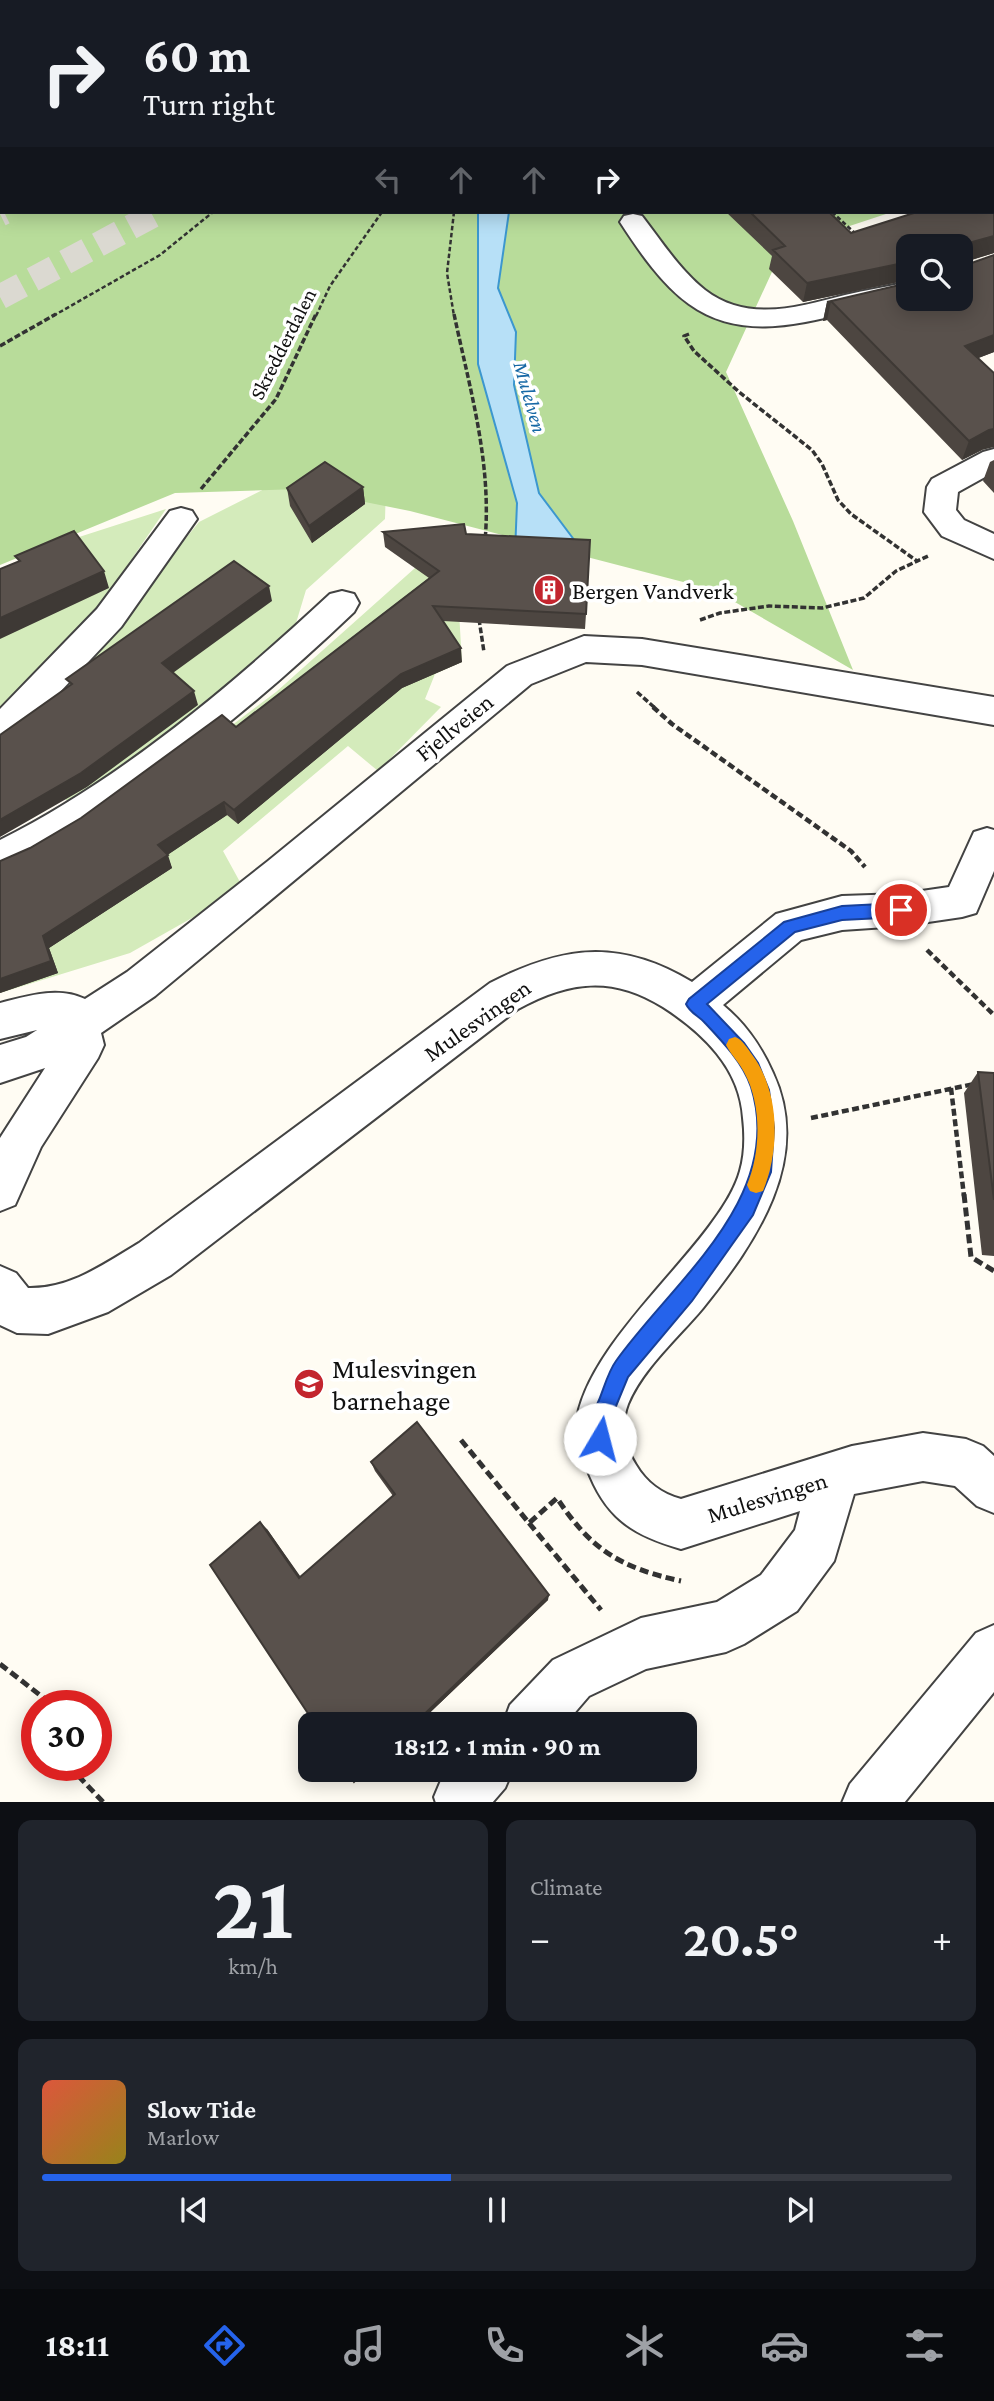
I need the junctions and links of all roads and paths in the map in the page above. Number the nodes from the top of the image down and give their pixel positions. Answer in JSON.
{"nodes":[{"id":1,"x":211,"y":214,"type":"edge"},
{"id":2,"x":381,"y":214,"type":"edge"},
{"id":3,"x":454,"y":214,"type":"edge"},
{"id":4,"x":834,"y":214,"type":"edge"},
{"id":5,"x":633,"y":222,"type":"dead end"},
{"id":6,"x":861,"y":239,"type":"edge"},
{"id":7,"x":896,"y":293,"type":"edge"},
{"id":8,"x":708,"y":304,"type":"junction"},
{"id":9,"x":0,"y":346,"type":"edge"},
{"id":10,"x":994,"y":459,"type":"edge"},
{"id":11,"x":181,"y":519,"type":"joint"},
{"id":12,"x":982,"y":543,"type":"edge"},
{"id":13,"x":484,"y":544,"type":"edge"},
{"id":14,"x":917,"y":561,"type":"junction"},
{"id":15,"x":342,"y":603,"type":"dead end"},
{"id":16,"x":479,"y":618,"type":"edge"},
{"id":17,"x":642,"y":652,"type":"junction"},
{"id":18,"x":625,"y":690,"type":"dead end"},
{"id":19,"x":490,"y":698,"type":"junction"},
{"id":20,"x":994,"y":711,"type":"edge"},
{"id":21,"x":0,"y":732,"type":"edge"},
{"id":22,"x":987,"y":843,"type":"dead end"},
{"id":23,"x":0,"y":858,"type":"edge"},
{"id":24,"x":901,"y":910,"type":"junction"},
{"id":25,"x":695,"y":1004,"type":"junction"},
{"id":26,"x":994,"y":1015,"type":"edge"},
{"id":27,"x":0,"y":1021,"type":"edge"},
{"id":28,"x":79,"y":1026,"type":"junction"},
{"id":29,"x":0,"y":1063,"type":"edge"},
{"id":30,"x":974,"y":1084,"type":"dead end"},
{"id":31,"x":951,"y":1088,"type":"junction"},
{"id":32,"x":765,"y":1128,"type":"junction"},
{"id":33,"x":0,"y":1190,"type":"edge"},
{"id":34,"x":994,"y":1270,"type":"edge"},
{"id":35,"x":0,"y":1289,"type":"edge"},
{"id":36,"x":834,"y":1476,"type":"junction"},
{"id":37,"x":994,"y":1489,"type":"edge"},
{"id":38,"x":529,"y":1523,"type":"dead end"},
{"id":39,"x":583,"y":1589,"type":"dead end"},
{"id":40,"x":994,"y":1651,"type":"edge"},
{"id":41,"x":0,"y":1664,"type":"edge"},
{"id":42,"x":33,"y":1690,"type":"edge"},
{"id":43,"x":540,"y":1712,"type":"edge"},
{"id":44,"x":84,"y":1781,"type":"edge"},
{"id":45,"x":104,"y":1802,"type":"edge"},
{"id":46,"x":869,"y":1802,"type":"edge"}],
"edges":[{"from":1,"to":9,"type":"path"},
{"from":2,"to":11,"type":"path","name":"Skredderdalen"},
{"from":3,"to":13,"type":"path"},
{"from":4,"to":6,"type":"path"},
{"from":5,"to":8,"type":"street"},
{"from":7,"to":8,"type":"street"},
{"from":8,"to":14,"type":"path"},
{"from":10,"to":12,"type":"street"},
{"from":11,"to":21,"type":"street"},
{"from":12,"to":14,"type":"path"},
{"from":14,"to":17,"type":"path"},
{"from":15,"to":23,"type":"street"},
{"from":16,"to":19,"type":"path"},
{"from":17,"to":19,"type":"street","name":"Fjellveien"},
{"from":17,"to":20,"type":"street","name":"Fjellveien"},
{"from":18,"to":24,"type":"path"},
{"from":19,"to":28,"type":"street","name":"Fjellveien"},
{"from":22,"to":24,"type":"street"},
{"from":24,"to":25,"type":"street"},
{"from":24,"to":26,"type":"path"},
{"from":25,"to":32,"type":"street","name":"Mulesvingen"},
{"from":25,"to":35,"type":"street","name":"Mulesvingen"},
{"from":27,"to":28,"type":"street"},
{"from":28,"to":29,"type":"street","name":"Fjellveien"},
{"from":28,"to":33,"type":"street"},
{"from":30,"to":31,"type":"path"},
{"from":31,"to":32,"type":"path"},
{"from":31,"to":34,"type":"path"},
{"from":32,"to":36,"type":"street","name":"Mulesvingen"},
{"from":36,"to":37,"type":"street","name":"Mulesvingen"},
{"from":36,"to":43,"type":"street"},
{"from":38,"to":39,"type":"path"},
{"from":40,"to":46,"type":"street"},
{"from":41,"to":42,"type":"path"},
{"from":44,"to":45,"type":"path"}]}
